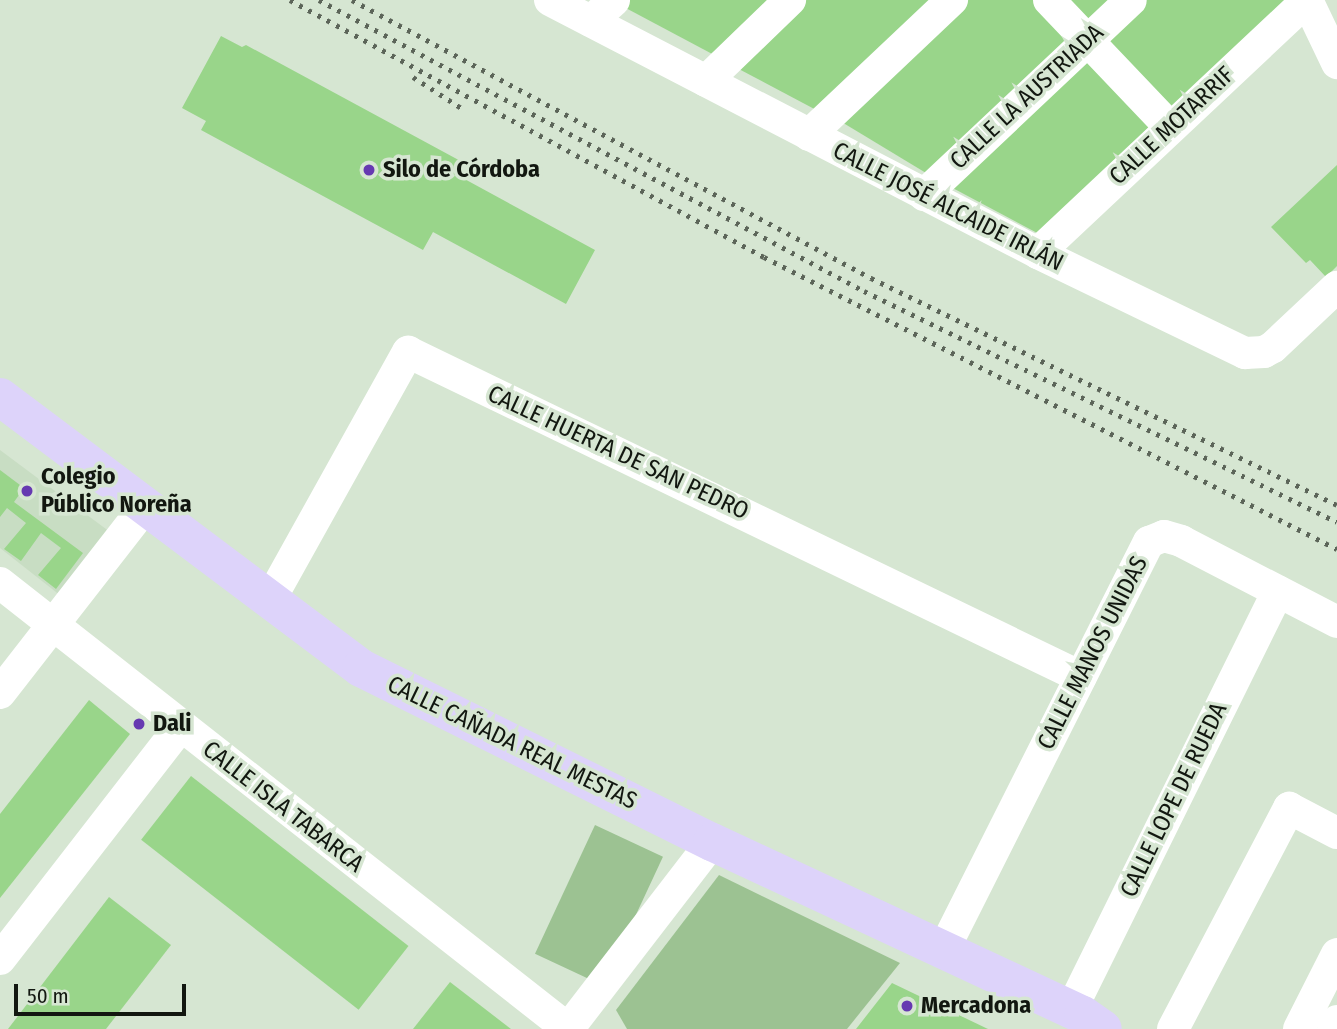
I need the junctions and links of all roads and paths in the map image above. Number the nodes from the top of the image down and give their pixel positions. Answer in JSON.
{"nodes":[{"id":1,"x":550,"y":0,"type":"edge"},
{"id":2,"x":614,"y":0,"type":"edge"},
{"id":3,"x":790,"y":0,"type":"edge"},
{"id":4,"x":952,"y":0,"type":"edge"},
{"id":5,"x":1049,"y":0,"type":"edge"},
{"id":6,"x":1130,"y":0,"type":"edge"},
{"id":7,"x":1307,"y":0,"type":"edge"},
{"id":8,"x":591,"y":21,"type":"junction"},
{"id":9,"x":1087,"y":41,"type":"junction"},
{"id":10,"x":1337,"y":63,"type":"edge"},
{"id":11,"x":706,"y":80,"type":"junction"},
{"id":12,"x":1170,"y":127,"type":"junction"},
{"id":13,"x":809,"y":135,"type":"junction"},
{"id":14,"x":924,"y":195,"type":"junction"},
{"id":15,"x":1038,"y":253,"type":"junction"},
{"id":16,"x":1337,"y":287,"type":"edge"},
{"id":17,"x":0,"y":397,"type":"edge"},
{"id":18,"x":145,"y":507,"type":"junction"},
{"id":19,"x":0,"y":583,"type":"edge"},
{"id":20,"x":1278,"y":590,"type":"junction"},
{"id":21,"x":271,"y":598,"type":"junction"},
{"id":22,"x":1337,"y":622,"type":"edge"},
{"id":23,"x":53,"y":625,"type":"junction"},
{"id":24,"x":1081,"y":677,"type":"junction"},
{"id":25,"x":0,"y":692,"type":"edge"},
{"id":26,"x":180,"y":727,"type":"junction"},
{"id":27,"x":1337,"y":833,"type":"edge"},
{"id":28,"x":712,"y":842,"type":"junction"},
{"id":29,"x":943,"y":951,"type":"junction"},
{"id":30,"x":1337,"y":954,"type":"edge"},
{"id":31,"x":0,"y":959,"type":"edge"},
{"id":32,"x":1070,"y":1010,"type":"junction"},
{"id":33,"x":1337,"y":1021,"type":"edge"},
{"id":34,"x":568,"y":1029,"type":"edge"},
{"id":35,"x":1103,"y":1029,"type":"edge"},
{"id":36,"x":1125,"y":1029,"type":"edge"},
{"id":37,"x":1173,"y":1029,"type":"edge"},
{"id":38,"x":1299,"y":1029,"type":"edge"},
{"id":39,"x":1333,"y":1029,"type":"edge"}],
"edges":[{"from":1,"to":8,"type":"street","name":"CALLE JOSÉ ALCAIDE IRLÁN"},
{"from":2,"to":8,"type":"street"},
{"from":3,"to":11,"type":"street"},
{"from":4,"to":13,"type":"street"},
{"from":5,"to":9,"type":"street"},
{"from":6,"to":9,"type":"street","name":"CALLE LA AUSTRIADA"},
{"from":7,"to":10,"type":"street"},
{"from":7,"to":12,"type":"street","name":"CALLE MOTARRIF"},
{"from":8,"to":11,"type":"street","name":"CALLE JOSÉ ALCAIDE IRLÁN"},
{"from":9,"to":12,"type":"street"},
{"from":9,"to":14,"type":"street","name":"CALLE LA AUSTRIADA"},
{"from":11,"to":13,"type":"street","name":"CALLE JOSÉ ALCAIDE IRLÁN"},
{"from":12,"to":15,"type":"street","name":"CALLE MOTARRIF"},
{"from":13,"to":14,"type":"street","name":"CALLE JOSÉ ALCAIDE IRLÁN"},
{"from":14,"to":15,"type":"street","name":"CALLE JOSÉ ALCAIDE IRLÁN"},
{"from":15,"to":16,"type":"street","name":"CALLE JOSÉ ALCAIDE IRLÁN"},
{"from":17,"to":18,"type":"main road","name":"CALLE CAÑADA REAL MESTAS"},
{"from":18,"to":21,"type":"main road","name":"CALLE CAÑADA REAL MESTAS"},
{"from":18,"to":23,"type":"street"},
{"from":19,"to":23,"type":"street","name":"CALLE ISLA TABARCA"},
{"from":20,"to":22,"type":"street","name":"CALLE MANOS UNIDAS"},
{"from":20,"to":24,"type":"street","name":"CALLE MANOS UNIDAS"},
{"from":20,"to":32,"type":"street","name":"CALLE LOPE DE RUEDA"},
{"from":21,"to":24,"type":"street","name":"CALLE HUERTA DE SAN PEDRO"},
{"from":21,"to":28,"type":"main road","name":"CALLE CAÑADA REAL MESTAS"},
{"from":23,"to":25,"type":"street"},
{"from":23,"to":26,"type":"street","name":"CALLE ISLA TABARCA"},
{"from":24,"to":29,"type":"street","name":"CALLE MANOS UNIDAS"},
{"from":26,"to":31,"type":"street"},
{"from":26,"to":34,"type":"street","name":"CALLE ISLA TABARCA"},
{"from":27,"to":37,"type":"street"},
{"from":28,"to":29,"type":"main road","name":"CALLE CAÑADA REAL MESTAS"},
{"from":28,"to":34,"type":"street"},
{"from":29,"to":32,"type":"main road","name":"CALLE CAÑADA REAL MESTAS"},
{"from":30,"to":38,"type":"street"},
{"from":32,"to":35,"type":"main road","name":"CALLE CAÑADA REAL MESTAS"},
{"from":32,"to":36,"type":"main road","name":"CALLE CAÑADA REAL MESTAS"},
{"from":33,"to":39,"type":"street"}]}
